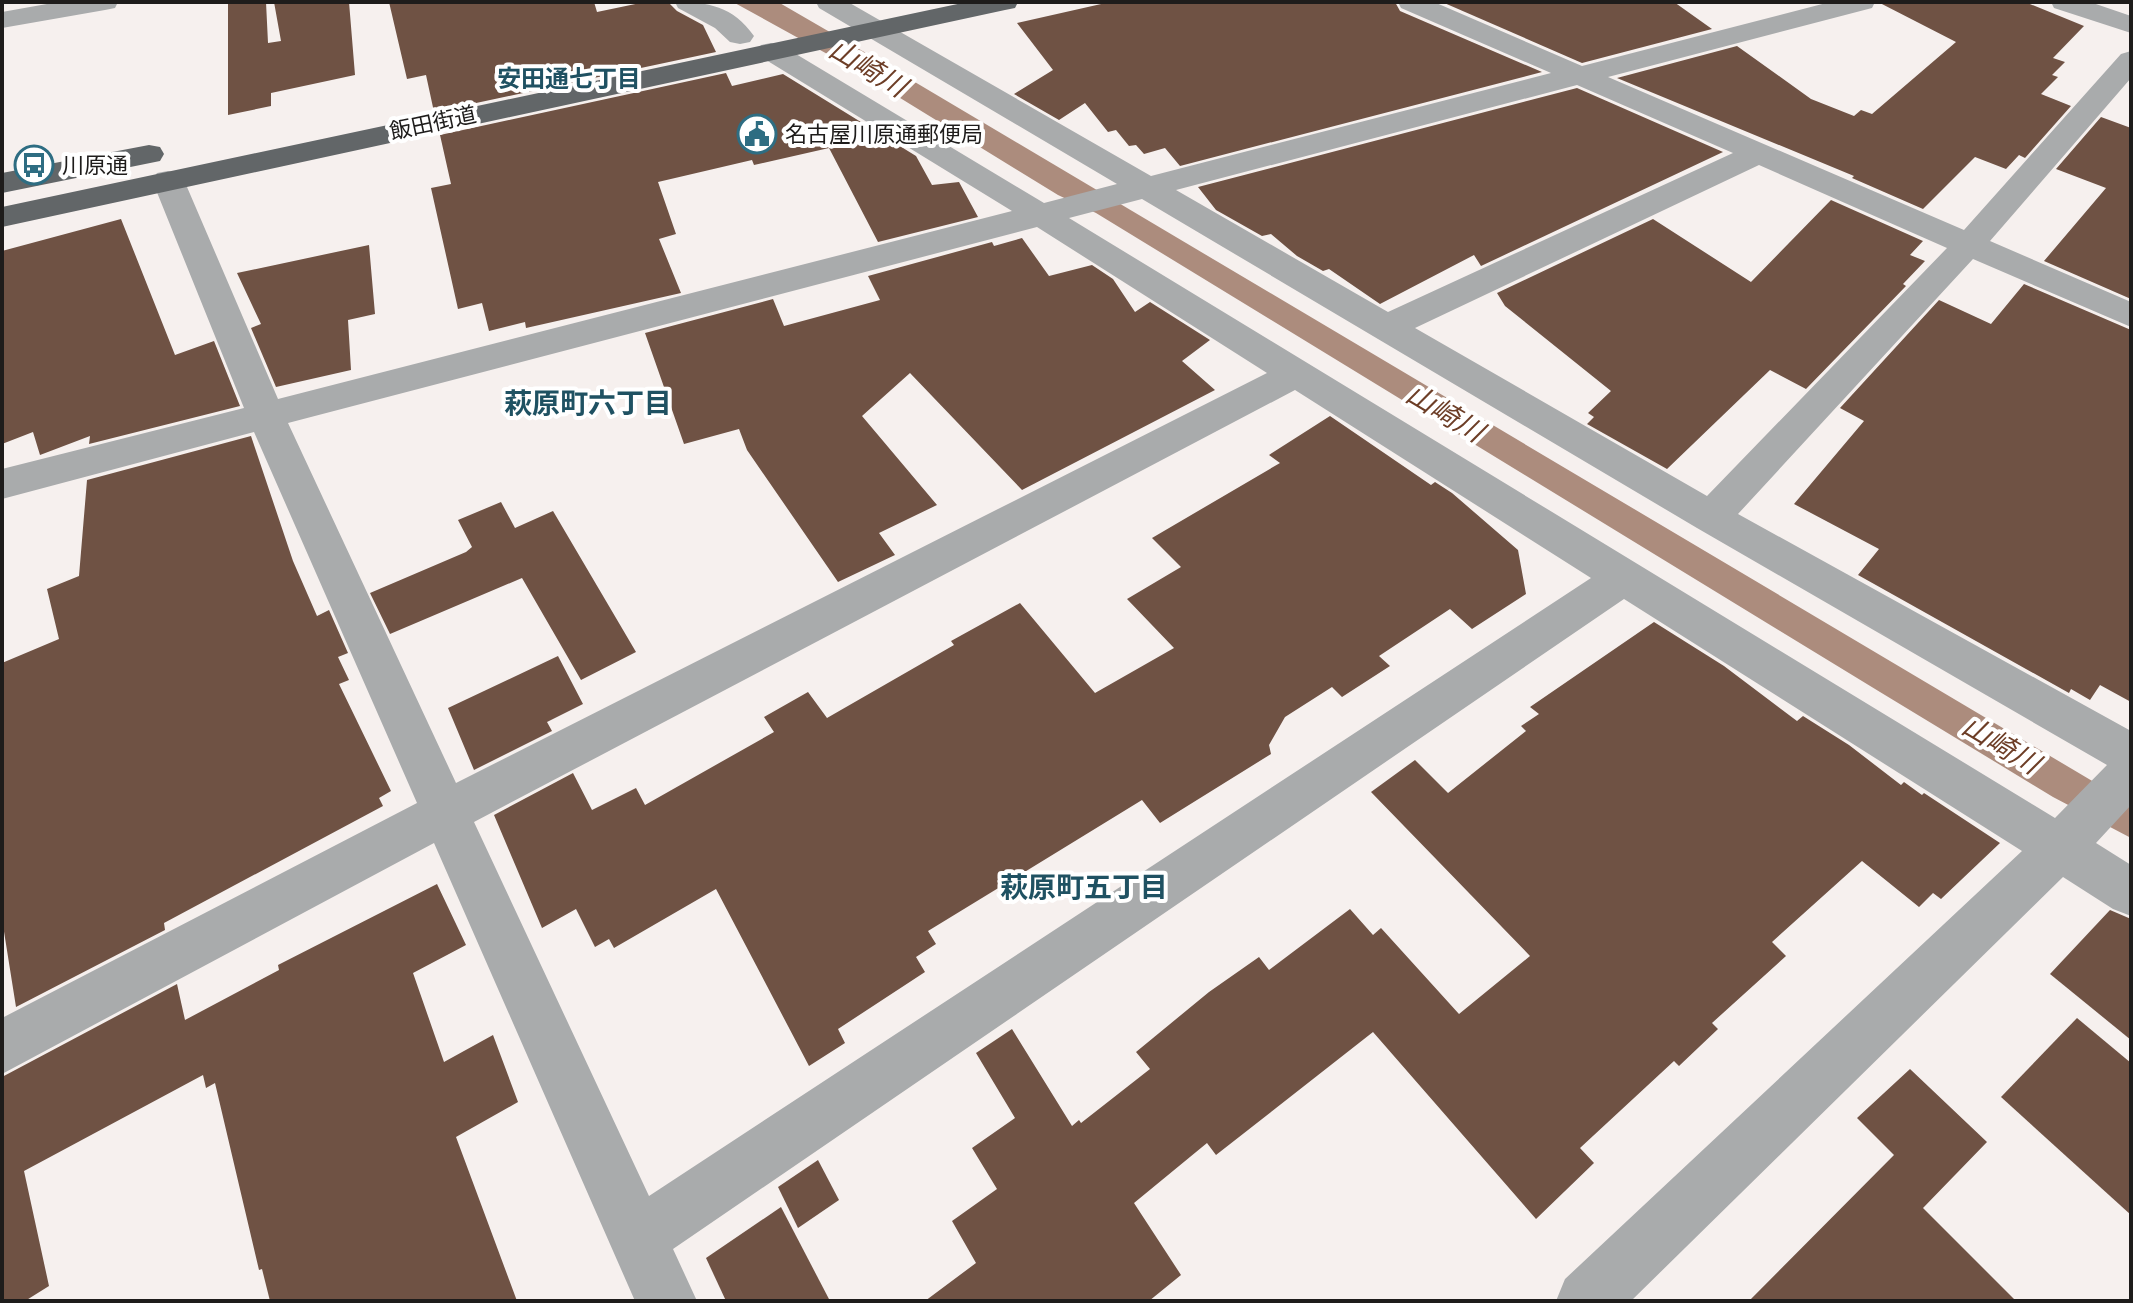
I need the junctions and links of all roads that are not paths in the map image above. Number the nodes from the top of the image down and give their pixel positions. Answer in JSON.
{"nodes":[{"id":1,"x":105,"y":2,"type":"edge"},
{"id":2,"x":688,"y":2,"type":"edge"},
{"id":3,"x":1005,"y":2,"type":"edge"},
{"id":4,"x":1411,"y":2,"type":"edge"},
{"id":5,"x":1862,"y":2,"type":"edge"},
{"id":6,"x":2064,"y":2,"type":"edge"},
{"id":7,"x":860,"y":16,"type":"edge"},
{"id":8,"x":2,"y":20,"type":"edge"},
{"id":9,"x":2131,"y":25,"type":"edge"},
{"id":10,"x":765,"y":42,"type":"junction"},
{"id":11,"x":2131,"y":60,"type":"edge"},
{"id":12,"x":1578,"y":76,"type":"junction"},
{"id":13,"x":289,"y":127,"type":"dead end"},
{"id":14,"x":1759,"y":153,"type":"junction"},
{"id":15,"x":176,"y":164,"type":"junction"},
{"id":16,"x":2,"y":183,"type":"edge"},
{"id":17,"x":1144,"y":187,"type":"junction"},
{"id":18,"x":1041,"y":215,"type":"junction"},
{"id":19,"x":2,"y":217,"type":"edge"},
{"id":20,"x":1969,"y":244,"type":"junction"},
{"id":21,"x":2131,"y":315,"type":"edge"},
{"id":22,"x":1386,"y":327,"type":"junction"},
{"id":23,"x":1295,"y":374,"type":"junction"},
{"id":24,"x":266,"y":416,"type":"junction"},
{"id":25,"x":2,"y":484,"type":"edge"},
{"id":26,"x":1711,"y":517,"type":"junction"},
{"id":27,"x":1624,"y":577,"type":"junction"},
{"id":28,"x":2131,"y":755,"type":"edge"},
{"id":29,"x":2131,"y":772,"type":"edge"},
{"id":30,"x":446,"y":812,"type":"junction"},
{"id":31,"x":2064,"y":842,"type":"junction"},
{"id":32,"x":2131,"y":892,"type":"edge"},
{"id":33,"x":2,"y":1047,"type":"edge"},
{"id":34,"x":638,"y":1238,"type":"junction"},
{"id":35,"x":666,"y":1301,"type":"edge"},
{"id":36,"x":1587,"y":1301,"type":"edge"}],
"edges":[{"from":1,"to":8,"type":"street"},
{"from":2,"to":10,"type":"street"},
{"from":3,"to":7,"type":"highway","name":"飯田街道"},
{"from":4,"to":12,"type":"street"},
{"from":5,"to":12,"type":"street"},
{"from":6,"to":9,"type":"street"},
{"from":7,"to":10,"type":"highway","name":"飯田街道"},
{"from":7,"to":17,"type":"street"},
{"from":10,"to":13,"type":"highway","name":"飯田街道"},
{"from":10,"to":15,"type":"highway","name":"飯田街道"},
{"from":10,"to":18,"type":"street"},
{"from":11,"to":20,"type":"street"},
{"from":12,"to":14,"type":"street"},
{"from":12,"to":17,"type":"street"},
{"from":14,"to":20,"type":"street"},
{"from":14,"to":22,"type":"street"},
{"from":15,"to":16,"type":"highway","name":"飯田街道"},
{"from":15,"to":19,"type":"highway","name":"飯田街道"},
{"from":15,"to":24,"type":"street"},
{"from":17,"to":18,"type":"street"},
{"from":17,"to":22,"type":"street"},
{"from":18,"to":23,"type":"street"},
{"from":18,"to":24,"type":"street"},
{"from":20,"to":21,"type":"street"},
{"from":20,"to":26,"type":"street"},
{"from":22,"to":26,"type":"street"},
{"from":23,"to":27,"type":"street"},
{"from":23,"to":30,"type":"street"},
{"from":24,"to":25,"type":"street"},
{"from":24,"to":30,"type":"street"},
{"from":26,"to":28,"type":"street"},
{"from":27,"to":31,"type":"street"},
{"from":27,"to":34,"type":"street"},
{"from":29,"to":31,"type":"street"},
{"from":30,"to":33,"type":"street"},
{"from":30,"to":34,"type":"street"},
{"from":31,"to":32,"type":"street"},
{"from":31,"to":36,"type":"street"},
{"from":34,"to":35,"type":"street"}]}
